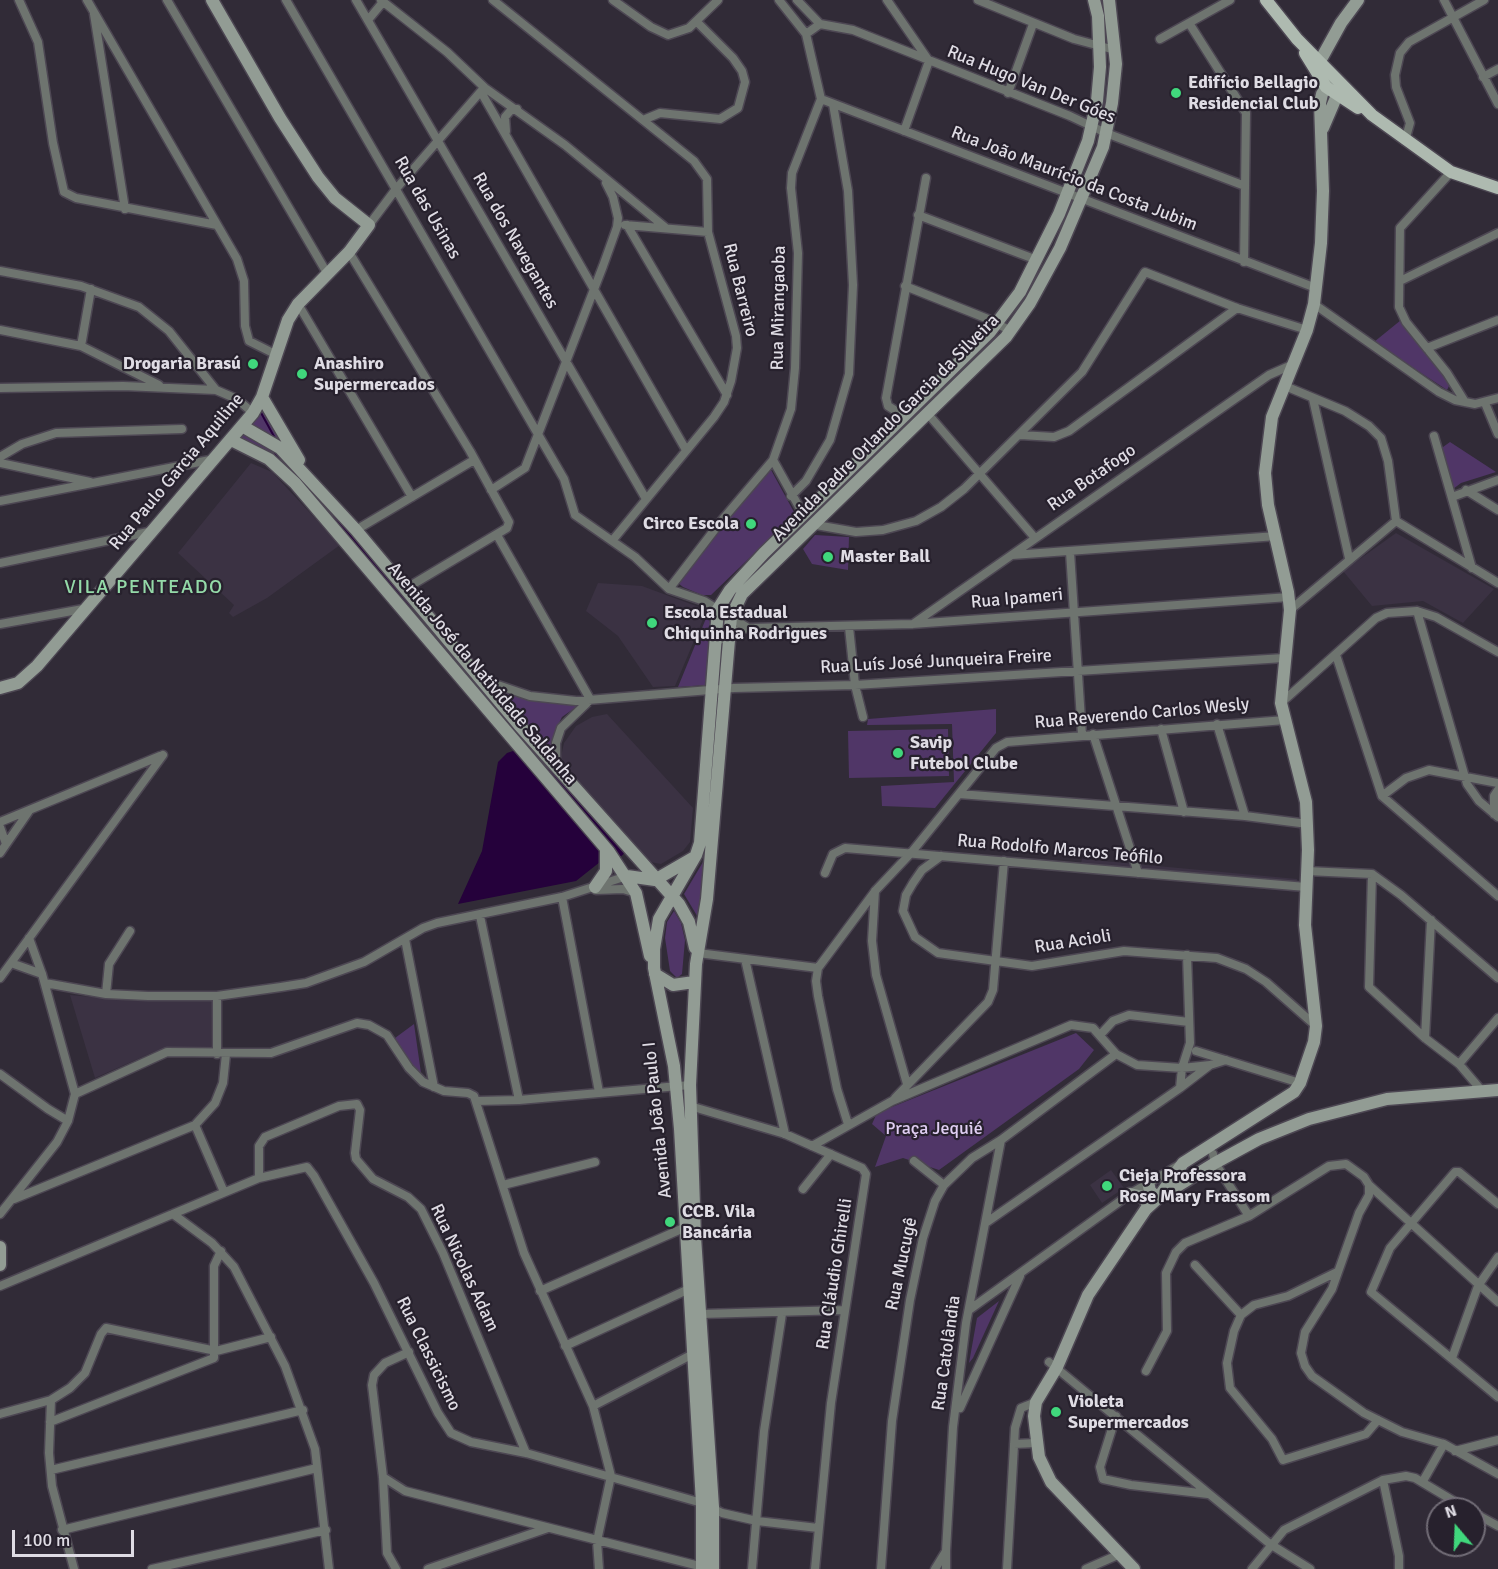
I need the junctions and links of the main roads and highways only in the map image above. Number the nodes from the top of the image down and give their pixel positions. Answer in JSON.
{"nodes":[{"id":1,"x":212,"y":0,"type":"edge"},
{"id":2,"x":1109,"y":0,"type":"edge"},
{"id":3,"x":1266,"y":0,"type":"edge"},
{"id":4,"x":1358,"y":0,"type":"edge"},
{"id":5,"x":1096,"y":1,"type":"edge"},
{"id":6,"x":1297,"y":39,"type":"junction"},
{"id":7,"x":1320,"y":61,"type":"junction"},
{"id":8,"x":1338,"y":80,"type":"junction"},
{"id":9,"x":1326,"y":87,"type":"junction"},
{"id":10,"x":1338,"y":96,"type":"junction"},
{"id":11,"x":1372,"y":115,"type":"junction"},
{"id":12,"x":1321,"y":134,"type":"junction"},
{"id":13,"x":1498,"y":188,"type":"edge"},
{"id":14,"x":262,"y":396,"type":"junction"},
{"id":15,"x":242,"y":426,"type":"junction"},
{"id":16,"x":231,"y":440,"type":"junction"},
{"id":17,"x":311,"y":478,"type":"junction"},
{"id":18,"x":718,"y":609,"type":"joint"},
{"id":19,"x":731,"y":617,"type":"joint"},
{"id":20,"x":0,"y":688,"type":"edge"},
{"id":21,"x":718,"y":689,"type":"junction"},
{"id":22,"x":607,"y":851,"type":"junction"},
{"id":23,"x":632,"y":853,"type":"junction"},
{"id":24,"x":696,"y":855,"type":"junction"},
{"id":25,"x":627,"y":876,"type":"junction"},
{"id":26,"x":655,"y":880,"type":"junction"},
{"id":27,"x":595,"y":886,"type":"road end"},
{"id":28,"x":672,"y":897,"type":"junction"},
{"id":29,"x":697,"y":958,"type":"junction"},
{"id":30,"x":655,"y":971,"type":"junction"},
{"id":31,"x":694,"y":982,"type":"junction"},
{"id":32,"x":1498,"y":1090,"type":"edge"},
{"id":33,"x":1248,"y":1124,"type":"junction"},
{"id":34,"x":1232,"y":1140,"type":"junction"},
{"id":35,"x":1259,"y":1140,"type":"junction"},
{"id":36,"x":1214,"y":1154,"type":"junction"},
{"id":37,"x":1148,"y":1182,"type":"road end"},
{"id":38,"x":1130,"y":1194,"type":"road end"},
{"id":39,"x":1154,"y":1202,"type":"junction"},
{"id":40,"x":0,"y":1247,"type":"edge"},
{"id":41,"x":0,"y":1265,"type":"edge"},
{"id":42,"x":708,"y":1505,"type":"junction"},
{"id":43,"x":706,"y":1569,"type":"edge"},
{"id":44,"x":1134,"y":1569,"type":"edge"}],
"edges":[{"from":1,"to":14,"type":"main road","name":"Rua Paulo Garcia Aquiline"},
{"from":2,"to":19,"type":"main road","name":"Avenida Padre Orlando Garcia da Silveira"},
{"from":3,"to":6,"type":"main road"},
{"from":4,"to":7,"type":"main road"},
{"from":5,"to":18,"type":"main road","name":"Avenida Padre Orlando Garcia da Silveira"},
{"from":6,"to":7,"type":"main road"},
{"from":6,"to":9,"type":"main road"},
{"from":7,"to":8,"type":"main road"},
{"from":8,"to":9,"type":"main road"},
{"from":8,"to":10,"type":"main road"},
{"from":8,"to":11,"type":"main road"},
{"from":9,"to":10,"type":"main road"},
{"from":9,"to":12,"type":"main road"},
{"from":10,"to":11,"type":"main road"},
{"from":10,"to":12,"type":"main road"},
{"from":11,"to":13,"type":"main road"},
{"from":12,"to":33,"type":"main road"},
{"from":14,"to":15,"type":"main road","name":"Rua Paulo Garcia Aquiline"},
{"from":14,"to":17,"type":"main road"},
{"from":15,"to":16,"type":"main road","name":"Rua Paulo Garcia Aquiline"},
{"from":15,"to":17,"type":"main road","name":"Avenida José da Natividade Saldanha"},
{"from":16,"to":20,"type":"main road","name":"Rua Paulo Garcia Aquiline"},
{"from":16,"to":22,"type":"main road","name":"Avenida José da Natividade Saldanha"},
{"from":17,"to":23,"type":"main road","name":"Avenida José da Natividade Saldanha"},
{"from":18,"to":21,"type":"main road","name":"Avenida João Paulo I"},
{"from":19,"to":21,"type":"main road","name":"Avenida João Paulo I"},
{"from":21,"to":24,"type":"main road","name":"Avenida João Paulo I"},
{"from":21,"to":29,"type":"main road","name":"Avenida João Paulo I"},
{"from":22,"to":23,"type":"main road"},
{"from":22,"to":25,"type":"main road","name":"Avenida José da Natividade Saldanha"},
{"from":22,"to":27,"type":"main road"},
{"from":23,"to":26,"type":"main road","name":"Avenida José da Natividade Saldanha"},
{"from":24,"to":26,"type":"main road"},
{"from":24,"to":28,"type":"main road","name":"Avenida João Paulo I"},
{"from":25,"to":26,"type":"main road"},
{"from":25,"to":30,"type":"main road","name":"Avenida José da Natividade Saldanha"},
{"from":26,"to":28,"type":"main road","name":"Avenida José da Natividade Saldanha"},
{"from":28,"to":29,"type":"main road","name":"Avenida José da Natividade Saldanha"},
{"from":28,"to":30,"type":"main road","name":"Avenida João Paulo I"},
{"from":29,"to":31,"type":"main road","name":"Avenida João Paulo I"},
{"from":30,"to":31,"type":"main road"},
{"from":30,"to":42,"type":"main road","name":"Avenida João Paulo I"},
{"from":31,"to":42,"type":"main road","name":"Avenida João Paulo I"},
{"from":32,"to":35,"type":"main road"},
{"from":33,"to":34,"type":"main road"},
{"from":33,"to":36,"type":"main road"},
{"from":34,"to":35,"type":"main road"},
{"from":34,"to":36,"type":"main road"},
{"from":35,"to":36,"type":"main road"},
{"from":36,"to":39,"type":"main road"},
{"from":36,"to":39,"type":"main road"},
{"from":37,"to":39,"type":"main road"},
{"from":38,"to":39,"type":"main road"},
{"from":39,"to":44,"type":"main road"},
{"from":40,"to":41,"type":"main road"},
{"from":42,"to":43,"type":"main road","name":"Avenida João Paulo I"}]}
